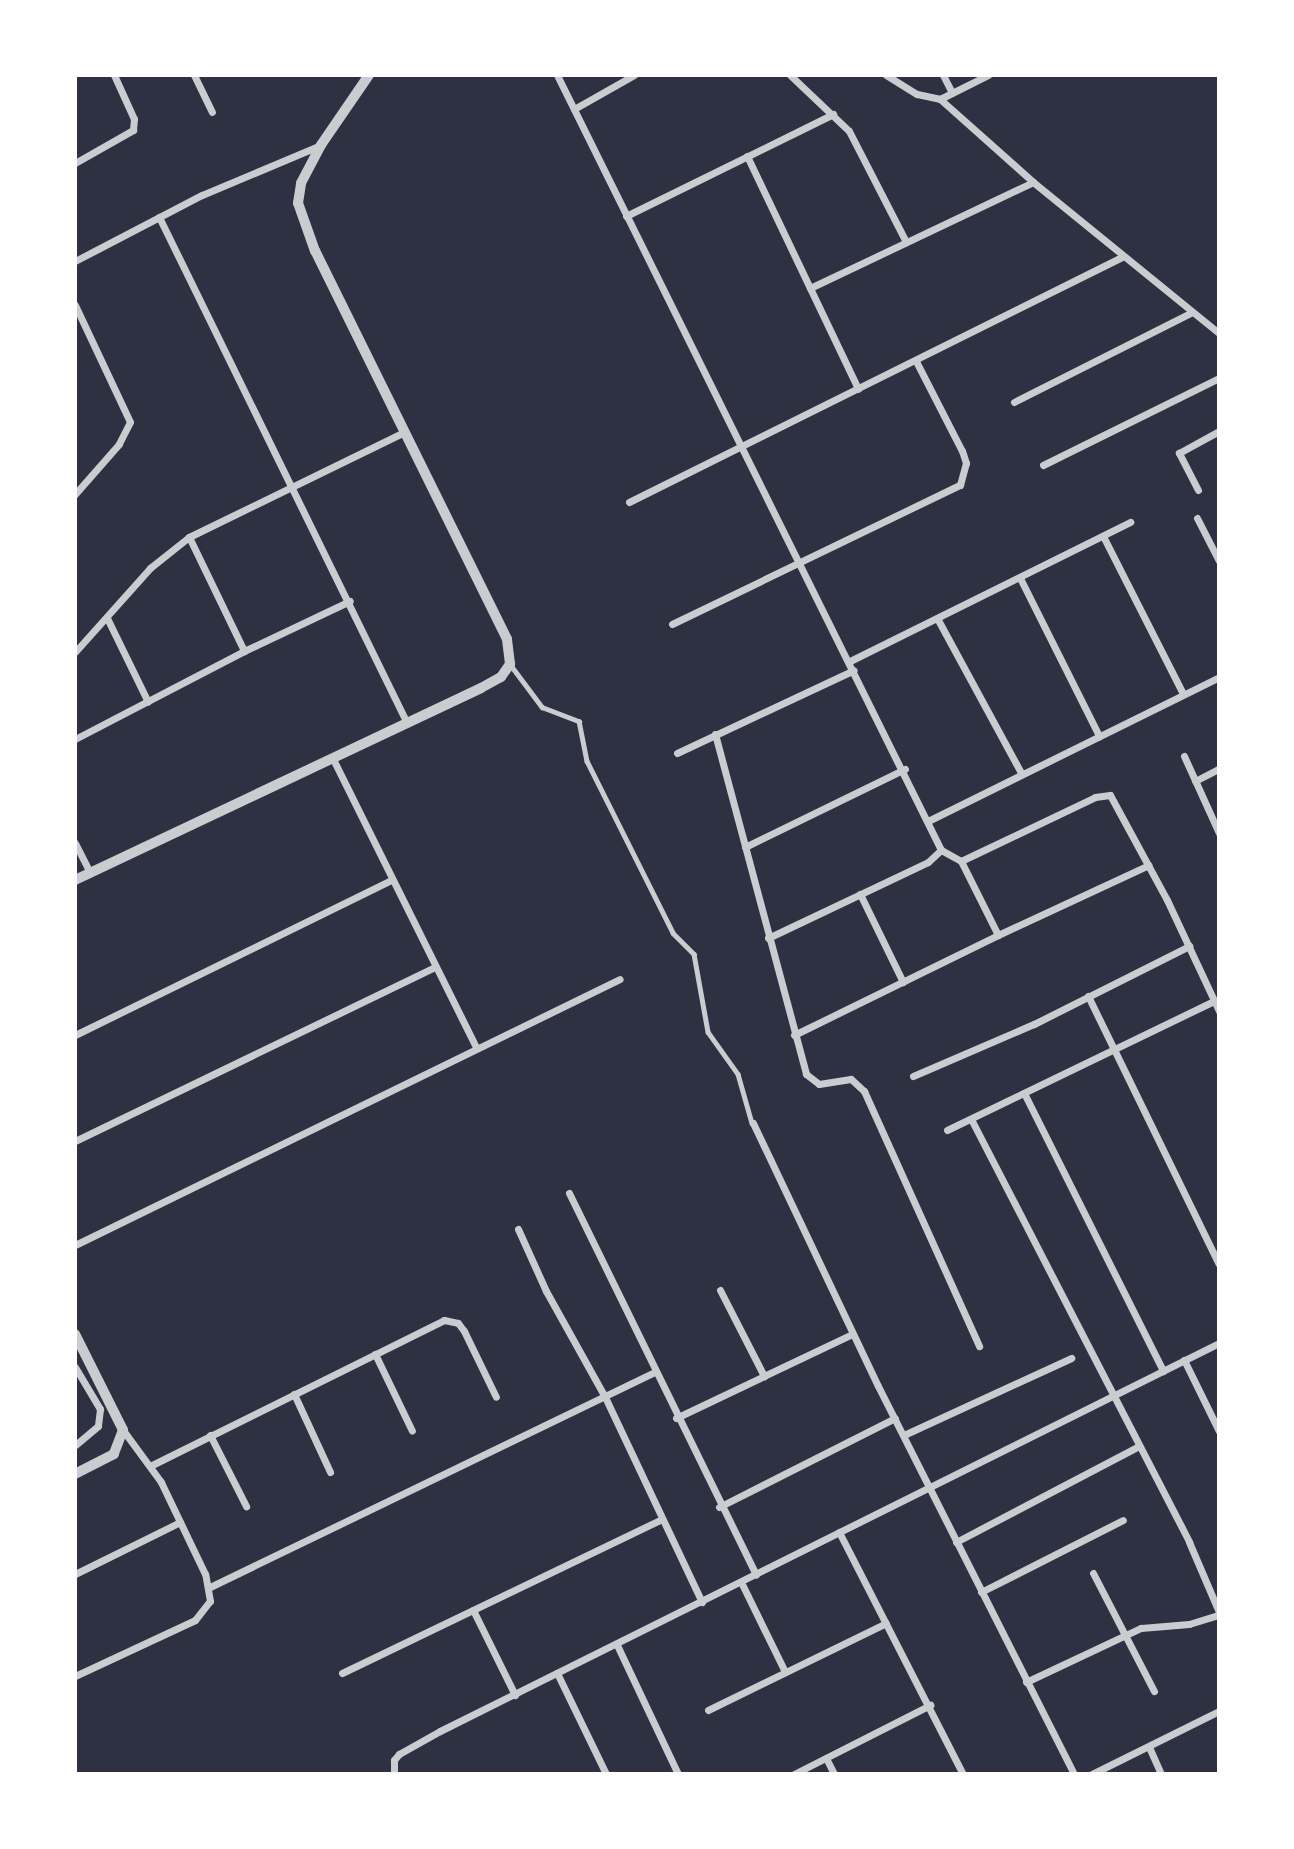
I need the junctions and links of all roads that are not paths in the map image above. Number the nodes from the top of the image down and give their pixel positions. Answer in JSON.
{"nodes":[{"id":1,"x":114,"y":75,"type":"edge"},
{"id":2,"x":194,"y":75,"type":"edge"},
{"id":3,"x":369,"y":75,"type":"edge"},
{"id":4,"x":557,"y":75,"type":"edge"},
{"id":5,"x":634,"y":75,"type":"edge"},
{"id":6,"x":790,"y":75,"type":"edge"},
{"id":7,"x":886,"y":75,"type":"edge"},
{"id":8,"x":943,"y":75,"type":"edge"},
{"id":9,"x":988,"y":75,"type":"edge"},
{"id":10,"x":952,"y":93,"type":"junction"},
{"id":11,"x":940,"y":99,"type":"junction"},
{"id":12,"x":574,"y":108,"type":"junction"},
{"id":13,"x":212,"y":112,"type":"dead end"},
{"id":14,"x":833,"y":114,"type":"junction"},
{"id":15,"x":321,"y":145,"type":"junction"},
{"id":16,"x":747,"y":156,"type":"junction"},
{"id":17,"x":75,"y":163,"type":"edge"},
{"id":18,"x":1033,"y":182,"type":"junction"},
{"id":19,"x":626,"y":216,"type":"junction"},
{"id":20,"x":159,"y":217,"type":"junction"},
{"id":21,"x":906,"y":242,"type":"junction"},
{"id":22,"x":1122,"y":257,"type":"junction"},
{"id":23,"x":75,"y":261,"type":"edge"},
{"id":24,"x":810,"y":288,"type":"junction"},
{"id":25,"x":75,"y":305,"type":"edge"},
{"id":26,"x":1192,"y":312,"type":"junction"},
{"id":27,"x":1219,"y":333,"type":"edge"},
{"id":28,"x":916,"y":361,"type":"junction"},
{"id":29,"x":1219,"y":378,"type":"edge"},
{"id":30,"x":858,"y":390,"type":"junction"},
{"id":31,"x":1014,"y":402,"type":"dead end"},
{"id":32,"x":1219,"y":430,"type":"edge"},
{"id":33,"x":404,"y":432,"type":"junction"},
{"id":34,"x":741,"y":446,"type":"junction"},
{"id":35,"x":1043,"y":465,"type":"dead end"},
{"id":36,"x":293,"y":485,"type":"junction"},
{"id":37,"x":1198,"y":490,"type":"dead end"},
{"id":38,"x":75,"y":494,"type":"edge"},
{"id":39,"x":629,"y":502,"type":"dead end"},
{"id":40,"x":1197,"y":518,"type":"dead end"},
{"id":41,"x":1130,"y":522,"type":"dead end"},
{"id":42,"x":1104,"y":536,"type":"junction"},
{"id":43,"x":189,"y":537,"type":"junction"},
{"id":44,"x":1215,"y":544,"type":"edge"},
{"id":45,"x":1219,"y":561,"type":"edge"},
{"id":46,"x":800,"y":564,"type":"junction"},
{"id":47,"x":1020,"y":578,"type":"junction"},
{"id":48,"x":350,"y":601,"type":"junction"},
{"id":49,"x":107,"y":618,"type":"junction"},
{"id":50,"x":937,"y":618,"type":"junction"},
{"id":51,"x":672,"y":624,"type":"dead end"},
{"id":52,"x":244,"y":651,"type":"junction"},
{"id":53,"x":75,"y":652,"type":"edge"},
{"id":54,"x":849,"y":661,"type":"junction"},
{"id":55,"x":510,"y":664,"type":"junction"},
{"id":56,"x":854,"y":670,"type":"junction"},
{"id":57,"x":1219,"y":677,"type":"edge"},
{"id":58,"x":1183,"y":694,"type":"junction"},
{"id":59,"x":148,"y":702,"type":"junction"},
{"id":60,"x":407,"y":723,"type":"junction"},
{"id":61,"x":715,"y":734,"type":"junction"},
{"id":62,"x":1098,"y":736,"type":"junction"},
{"id":63,"x":75,"y":739,"type":"edge"},
{"id":64,"x":677,"y":753,"type":"dead end"},
{"id":65,"x":332,"y":757,"type":"junction"},
{"id":66,"x":1184,"y":757,"type":"dead end"},
{"id":67,"x":905,"y":769,"type":"junction"},
{"id":68,"x":1219,"y":769,"type":"edge"},
{"id":69,"x":1021,"y":774,"type":"junction"},
{"id":70,"x":1195,"y":781,"type":"junction"},
{"id":71,"x":930,"y":820,"type":"junction"},
{"id":72,"x":1219,"y":832,"type":"edge"},
{"id":73,"x":75,"y":843,"type":"edge"},
{"id":74,"x":745,"y":848,"type":"junction"},
{"id":75,"x":942,"y":850,"type":"junction"},
{"id":76,"x":961,"y":861,"type":"junction"},
{"id":77,"x":1149,"y":865,"type":"junction"},
{"id":78,"x":90,"y":873,"type":"junction"},
{"id":79,"x":75,"y":880,"type":"edge"},
{"id":80,"x":392,"y":880,"type":"junction"},
{"id":81,"x":860,"y":894,"type":"junction"},
{"id":82,"x":998,"y":935,"type":"junction"},
{"id":83,"x":768,"y":938,"type":"junction"},
{"id":84,"x":1189,"y":946,"type":"junction"},
{"id":85,"x":435,"y":967,"type":"junction"},
{"id":86,"x":621,"y":979,"type":"dead end"},
{"id":87,"x":902,"y":982,"type":"junction"},
{"id":88,"x":1088,"y":996,"type":"junction"},
{"id":89,"x":1214,"y":1001,"type":"junction"},
{"id":90,"x":1219,"y":1011,"type":"edge"},
{"id":91,"x":75,"y":1035,"type":"edge"},
{"id":92,"x":794,"y":1035,"type":"junction"},
{"id":93,"x":476,"y":1047,"type":"junction"},
{"id":94,"x":1114,"y":1047,"type":"junction"},
{"id":95,"x":913,"y":1076,"type":"dead end"},
{"id":96,"x":1024,"y":1093,"type":"junction"},
{"id":97,"x":971,"y":1119,"type":"junction"},
{"id":98,"x":752,"y":1124,"type":"joint"},
{"id":99,"x":947,"y":1130,"type":"dead end"},
{"id":100,"x":75,"y":1141,"type":"edge"},
{"id":101,"x":569,"y":1193,"type":"dead end"},
{"id":102,"x":518,"y":1229,"type":"dead end"},
{"id":103,"x":75,"y":1245,"type":"edge"},
{"id":104,"x":1219,"y":1264,"type":"edge"},
{"id":105,"x":720,"y":1290,"type":"dead end"},
{"id":106,"x":75,"y":1334,"type":"edge"},
{"id":107,"x":852,"y":1334,"type":"junction"},
{"id":108,"x":1219,"y":1343,"type":"edge"},
{"id":109,"x":979,"y":1346,"type":"dead end"},
{"id":110,"x":375,"y":1354,"type":"junction"},
{"id":111,"x":1071,"y":1358,"type":"dead end"},
{"id":112,"x":1184,"y":1360,"type":"junction"},
{"id":113,"x":75,"y":1367,"type":"edge"},
{"id":114,"x":1163,"y":1371,"type":"junction"},
{"id":115,"x":654,"y":1372,"type":"junction"},
{"id":116,"x":764,"y":1376,"type":"junction"},
{"id":117,"x":294,"y":1394,"type":"junction"},
{"id":118,"x":496,"y":1397,"type":"dead end"},
{"id":119,"x":605,"y":1397,"type":"junction"},
{"id":120,"x":1111,"y":1397,"type":"junction"},
{"id":121,"x":676,"y":1418,"type":"junction"},
{"id":122,"x":895,"y":1418,"type":"junction"},
{"id":123,"x":124,"y":1430,"type":"junction"},
{"id":124,"x":1219,"y":1431,"type":"edge"},
{"id":125,"x":412,"y":1432,"type":"dead end"},
{"id":126,"x":906,"y":1434,"type":"junction"},
{"id":127,"x":210,"y":1435,"type":"junction"},
{"id":128,"x":75,"y":1445,"type":"edge"},
{"id":129,"x":1139,"y":1446,"type":"junction"},
{"id":130,"x":152,"y":1465,"type":"junction"},
{"id":131,"x":330,"y":1472,"type":"dead end"},
{"id":132,"x":75,"y":1474,"type":"edge"},
{"id":133,"x":932,"y":1488,"type":"junction"},
{"id":134,"x":246,"y":1506,"type":"dead end"},
{"id":135,"x":719,"y":1507,"type":"junction"},
{"id":136,"x":662,"y":1519,"type":"junction"},
{"id":137,"x":1123,"y":1520,"type":"dead end"},
{"id":138,"x":180,"y":1522,"type":"junction"},
{"id":139,"x":839,"y":1532,"type":"junction"},
{"id":140,"x":956,"y":1542,"type":"junction"},
{"id":141,"x":1093,"y":1573,"type":"dead end"},
{"id":142,"x":75,"y":1574,"type":"edge"},
{"id":143,"x":756,"y":1575,"type":"junction"},
{"id":144,"x":741,"y":1582,"type":"junction"},
{"id":145,"x":210,"y":1587,"type":"junction"},
{"id":146,"x":981,"y":1592,"type":"junction"},
{"id":147,"x":702,"y":1602,"type":"junction"},
{"id":148,"x":473,"y":1610,"type":"junction"},
{"id":149,"x":1219,"y":1613,"type":"edge"},
{"id":150,"x":886,"y":1623,"type":"junction"},
{"id":151,"x":1124,"y":1634,"type":"junction"},
{"id":152,"x":617,"y":1645,"type":"junction"},
{"id":153,"x":785,"y":1672,"type":"junction"},
{"id":154,"x":557,"y":1673,"type":"junction"},
{"id":155,"x":342,"y":1674,"type":"dead end"},
{"id":156,"x":75,"y":1676,"type":"edge"},
{"id":157,"x":1027,"y":1682,"type":"junction"},
{"id":158,"x":1154,"y":1691,"type":"dead end"},
{"id":159,"x":515,"y":1695,"type":"junction"},
{"id":160,"x":930,"y":1705,"type":"junction"},
{"id":161,"x":708,"y":1710,"type":"dead end"},
{"id":162,"x":1219,"y":1711,"type":"edge"},
{"id":163,"x":1150,"y":1747,"type":"junction"},
{"id":164,"x":826,"y":1758,"type":"junction"},
{"id":165,"x":394,"y":1774,"type":"edge"},
{"id":166,"x":606,"y":1774,"type":"edge"},
{"id":167,"x":678,"y":1774,"type":"edge"},
{"id":168,"x":794,"y":1774,"type":"edge"},
{"id":169,"x":834,"y":1774,"type":"edge"},
{"id":170,"x":963,"y":1774,"type":"edge"},
{"id":171,"x":1074,"y":1774,"type":"edge"},
{"id":172,"x":1091,"y":1774,"type":"edge"},
{"id":173,"x":1161,"y":1774,"type":"edge"}],
"edges":[{"from":1,"to":17,"type":"street"},
{"from":2,"to":13,"type":"street"},
{"from":3,"to":15,"type":"street"},
{"from":4,"to":12,"type":"street"},
{"from":5,"to":12,"type":"street"},
{"from":6,"to":14,"type":"street"},
{"from":7,"to":11,"type":"street"},
{"from":8,"to":10,"type":"street"},
{"from":9,"to":10,"type":"street"},
{"from":10,"to":11,"type":"street"},
{"from":11,"to":18,"type":"street"},
{"from":12,"to":19,"type":"street"},
{"from":14,"to":16,"type":"street"},
{"from":14,"to":21,"type":"street"},
{"from":15,"to":20,"type":"street"},
{"from":15,"to":33,"type":"street"},
{"from":16,"to":19,"type":"street"},
{"from":16,"to":24,"type":"street"},
{"from":18,"to":21,"type":"street"},
{"from":18,"to":22,"type":"street"},
{"from":19,"to":34,"type":"street"},
{"from":20,"to":23,"type":"street"},
{"from":20,"to":36,"type":"street"},
{"from":21,"to":24,"type":"street"},
{"from":22,"to":26,"type":"street"},
{"from":22,"to":28,"type":"street"},
{"from":24,"to":30,"type":"street"},
{"from":25,"to":38,"type":"street"},
{"from":26,"to":27,"type":"street"},
{"from":26,"to":31,"type":"street"},
{"from":28,"to":30,"type":"street"},
{"from":28,"to":46,"type":"street"},
{"from":29,"to":35,"type":"street"},
{"from":30,"to":34,"type":"street"},
{"from":32,"to":37,"type":"street"},
{"from":33,"to":36,"type":"street"},
{"from":33,"to":55,"type":"street"},
{"from":34,"to":39,"type":"street"},
{"from":34,"to":46,"type":"street"},
{"from":36,"to":43,"type":"street"},
{"from":36,"to":48,"type":"street"},
{"from":40,"to":44,"type":"street"},
{"from":41,"to":42,"type":"street"},
{"from":42,"to":47,"type":"street"},
{"from":42,"to":58,"type":"street"},
{"from":43,"to":49,"type":"street"},
{"from":43,"to":52,"type":"street"},
{"from":44,"to":45,"type":"street"},
{"from":46,"to":51,"type":"street"},
{"from":46,"to":54,"type":"street"},
{"from":47,"to":50,"type":"street"},
{"from":47,"to":62,"type":"street"},
{"from":48,"to":52,"type":"street"},
{"from":48,"to":60,"type":"street"},
{"from":49,"to":53,"type":"street"},
{"from":49,"to":59,"type":"street"},
{"from":50,"to":54,"type":"street"},
{"from":50,"to":69,"type":"street"},
{"from":52,"to":59,"type":"street"},
{"from":54,"to":56,"type":"street"},
{"from":55,"to":60,"type":"street"},
{"from":55,"to":98,"type":"lane"},
{"from":56,"to":61,"type":"street"},
{"from":56,"to":67,"type":"street"},
{"from":57,"to":58,"type":"street"},
{"from":58,"to":62,"type":"street"},
{"from":59,"to":63,"type":"street"},
{"from":60,"to":65,"type":"street"},
{"from":61,"to":64,"type":"street"},
{"from":61,"to":74,"type":"street"},
{"from":62,"to":69,"type":"street"},
{"from":65,"to":78,"type":"street"},
{"from":65,"to":80,"type":"street"},
{"from":66,"to":70,"type":"street"},
{"from":67,"to":71,"type":"street"},
{"from":67,"to":74,"type":"street"},
{"from":68,"to":70,"type":"street"},
{"from":69,"to":71,"type":"street"},
{"from":70,"to":72,"type":"street"},
{"from":71,"to":75,"type":"street"},
{"from":73,"to":78,"type":"street"},
{"from":74,"to":83,"type":"street"},
{"from":75,"to":76,"type":"street"},
{"from":75,"to":81,"type":"street"},
{"from":76,"to":77,"type":"street"},
{"from":76,"to":82,"type":"street"},
{"from":77,"to":82,"type":"street"},
{"from":77,"to":84,"type":"street"},
{"from":78,"to":79,"type":"street"},
{"from":80,"to":85,"type":"street"},
{"from":80,"to":91,"type":"street"},
{"from":81,"to":83,"type":"street"},
{"from":81,"to":87,"type":"street"},
{"from":82,"to":87,"type":"street"},
{"from":83,"to":92,"type":"street"},
{"from":84,"to":88,"type":"street"},
{"from":84,"to":89,"type":"street"},
{"from":85,"to":93,"type":"street"},
{"from":85,"to":100,"type":"street"},
{"from":86,"to":93,"type":"street"},
{"from":87,"to":92,"type":"street"},
{"from":88,"to":94,"type":"street"},
{"from":88,"to":95,"type":"street"},
{"from":89,"to":90,"type":"street"},
{"from":89,"to":94,"type":"street"},
{"from":92,"to":109,"type":"street"},
{"from":93,"to":103,"type":"street"},
{"from":94,"to":96,"type":"street"},
{"from":94,"to":104,"type":"street"},
{"from":96,"to":97,"type":"street"},
{"from":96,"to":114,"type":"street"},
{"from":97,"to":99,"type":"street"},
{"from":97,"to":120,"type":"street"},
{"from":98,"to":107,"type":"street"},
{"from":101,"to":115,"type":"street"},
{"from":102,"to":119,"type":"street"},
{"from":105,"to":116,"type":"street"},
{"from":106,"to":123,"type":"street"},
{"from":107,"to":116,"type":"street"},
{"from":107,"to":122,"type":"street"},
{"from":108,"to":112,"type":"street"},
{"from":110,"to":117,"type":"street"},
{"from":110,"to":118,"type":"street"},
{"from":110,"to":125,"type":"street"},
{"from":111,"to":126,"type":"street"},
{"from":112,"to":114,"type":"street"},
{"from":112,"to":124,"type":"street"},
{"from":113,"to":128,"type":"street"},
{"from":114,"to":120,"type":"street"},
{"from":115,"to":119,"type":"street"},
{"from":115,"to":121,"type":"street"},
{"from":116,"to":121,"type":"street"},
{"from":117,"to":127,"type":"street"},
{"from":117,"to":131,"type":"street"},
{"from":119,"to":136,"type":"street"},
{"from":119,"to":145,"type":"street"},
{"from":120,"to":129,"type":"street"},
{"from":120,"to":133,"type":"street"},
{"from":121,"to":135,"type":"street"},
{"from":122,"to":126,"type":"street"},
{"from":122,"to":135,"type":"street"},
{"from":123,"to":130,"type":"street"},
{"from":123,"to":132,"type":"street"},
{"from":126,"to":133,"type":"street"},
{"from":127,"to":130,"type":"street"},
{"from":127,"to":134,"type":"street"},
{"from":129,"to":140,"type":"street"},
{"from":129,"to":149,"type":"street"},
{"from":130,"to":138,"type":"street"},
{"from":133,"to":139,"type":"street"},
{"from":133,"to":140,"type":"street"},
{"from":135,"to":143,"type":"street"},
{"from":136,"to":147,"type":"street"},
{"from":136,"to":148,"type":"street"},
{"from":137,"to":146,"type":"street"},
{"from":138,"to":142,"type":"street"},
{"from":138,"to":145,"type":"street"},
{"from":139,"to":143,"type":"street"},
{"from":139,"to":150,"type":"street"},
{"from":140,"to":146,"type":"street"},
{"from":141,"to":151,"type":"street"},
{"from":143,"to":144,"type":"street"},
{"from":144,"to":147,"type":"street"},
{"from":144,"to":153,"type":"street"},
{"from":145,"to":156,"type":"street"},
{"from":146,"to":157,"type":"street"},
{"from":147,"to":152,"type":"street"},
{"from":148,"to":155,"type":"street"},
{"from":148,"to":159,"type":"street"},
{"from":149,"to":151,"type":"street"},
{"from":150,"to":153,"type":"street"},
{"from":150,"to":160,"type":"street"},
{"from":151,"to":157,"type":"street"},
{"from":151,"to":158,"type":"street"},
{"from":152,"to":154,"type":"street"},
{"from":152,"to":167,"type":"street"},
{"from":153,"to":161,"type":"street"},
{"from":154,"to":159,"type":"street"},
{"from":154,"to":166,"type":"street"},
{"from":157,"to":171,"type":"street"},
{"from":159,"to":165,"type":"street"},
{"from":160,"to":164,"type":"street"},
{"from":160,"to":170,"type":"street"},
{"from":162,"to":163,"type":"street"},
{"from":163,"to":172,"type":"street"},
{"from":163,"to":173,"type":"street"},
{"from":164,"to":168,"type":"street"},
{"from":164,"to":169,"type":"street"}]}
